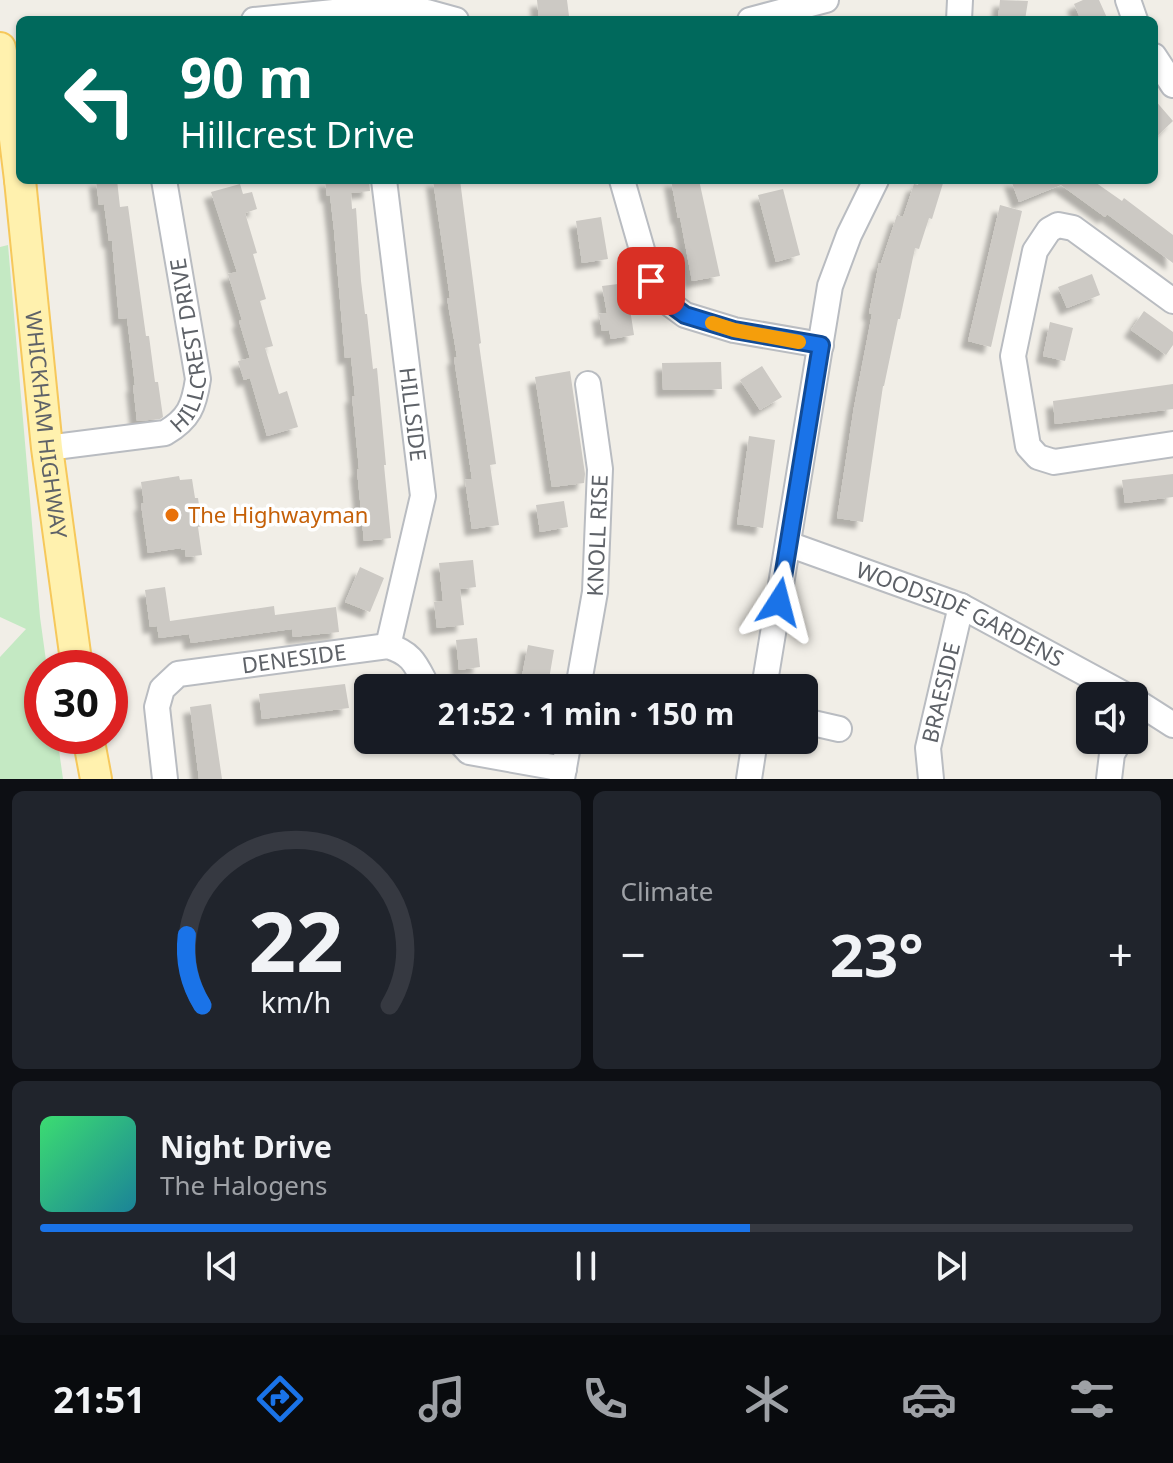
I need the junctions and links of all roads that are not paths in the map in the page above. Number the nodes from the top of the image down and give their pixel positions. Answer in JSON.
{"nodes":[{"id":1,"x":826,"y":0,"type":"edge"},
{"id":2,"x":363,"y":15,"type":"edge"},
{"id":3,"x":341,"y":16,"type":"edge"},
{"id":4,"x":442,"y":16,"type":"edge"},
{"id":5,"x":785,"y":16,"type":"edge"},
{"id":6,"x":0,"y":48,"type":"edge"},
{"id":7,"x":1158,"y":62,"type":"edge"},
{"id":8,"x":1173,"y":85,"type":"edge"},
{"id":9,"x":16,"y":147,"type":"edge"},
{"id":10,"x":20,"y":184,"type":"edge"},
{"id":11,"x":165,"y":184,"type":"edge"},
{"id":12,"x":384,"y":184,"type":"edge"},
{"id":13,"x":623,"y":184,"type":"edge"},
{"id":14,"x":873,"y":184,"type":"edge"},
{"id":15,"x":1173,"y":301,"type":"edge"},
{"id":16,"x":821,"y":345,"type":"junction"},
{"id":17,"x":588,"y":384,"type":"dead end"},
{"id":18,"x":1173,"y":444,"type":"edge"},
{"id":19,"x":47,"y":448,"type":"junction"},
{"id":20,"x":788,"y":544,"type":"junction"},
{"id":21,"x":961,"y":606,"type":"junction"},
{"id":22,"x":388,"y":646,"type":"junction"},
{"id":23,"x":75,"y":650,"type":"edge"},
{"id":24,"x":420,"y":674,"type":"edge"},
{"id":25,"x":580,"y":674,"type":"edge"},
{"id":26,"x":766,"y":674,"type":"edge"},
{"id":27,"x":1095,"y":682,"type":"edge"},
{"id":28,"x":1148,"y":712,"type":"edge"},
{"id":29,"x":818,"y":724,"type":"edge"},
{"id":30,"x":1173,"y":725,"type":"edge"},
{"id":31,"x":839,"y":729,"type":"dead end"},
{"id":32,"x":91,"y":754,"type":"edge"},
{"id":33,"x":478,"y":754,"type":"edge"},
{"id":34,"x":567,"y":754,"type":"edge"},
{"id":35,"x":753,"y":754,"type":"edge"},
{"id":36,"x":1112,"y":754,"type":"edge"},
{"id":37,"x":563,"y":774,"type":"edge"},
{"id":38,"x":96,"y":779,"type":"edge"},
{"id":39,"x":165,"y":779,"type":"edge"},
{"id":40,"x":749,"y":779,"type":"edge"},
{"id":41,"x":931,"y":779,"type":"edge"},
{"id":42,"x":1109,"y":779,"type":"edge"}],
"edges":[{"from":1,"to":5,"type":"street"},
{"from":2,"to":3,"type":"street"},
{"from":2,"to":4,"type":"street"},
{"from":6,"to":9,"type":"main road","name":"WHICKHAM HIGHWAY"},
{"from":7,"to":8,"type":"street"},
{"from":10,"to":19,"type":"main road","name":"WHICKHAM HIGHWAY"},
{"from":11,"to":19,"type":"street","name":"HILLCREST DRIVE"},
{"from":12,"to":22,"type":"street","name":"HILLSIDE"},
{"from":13,"to":16,"type":"street"},
{"from":14,"to":16,"type":"street"},
{"from":15,"to":18,"type":"street"},
{"from":16,"to":20,"type":"street"},
{"from":17,"to":25,"type":"street","name":"KNOLL RISE"},
{"from":19,"to":23,"type":"main road","name":"WHICKHAM HIGHWAY"},
{"from":20,"to":21,"type":"street","name":"WOODSIDE GARDENS"},
{"from":20,"to":26,"type":"street"},
{"from":21,"to":27,"type":"street","name":"WOODSIDE GARDENS"},
{"from":21,"to":41,"type":"street","name":"BRAESIDE"},
{"from":22,"to":24,"type":"street"},
{"from":22,"to":39,"type":"street","name":"DENESIDE"},
{"from":28,"to":30,"type":"street","name":"WOODSIDE GARDENS"},
{"from":29,"to":31,"type":"street"},
{"from":32,"to":38,"type":"main road"},
{"from":33,"to":37,"type":"street"},
{"from":34,"to":37,"type":"street"},
{"from":35,"to":40,"type":"street"},
{"from":36,"to":42,"type":"street"}]}
